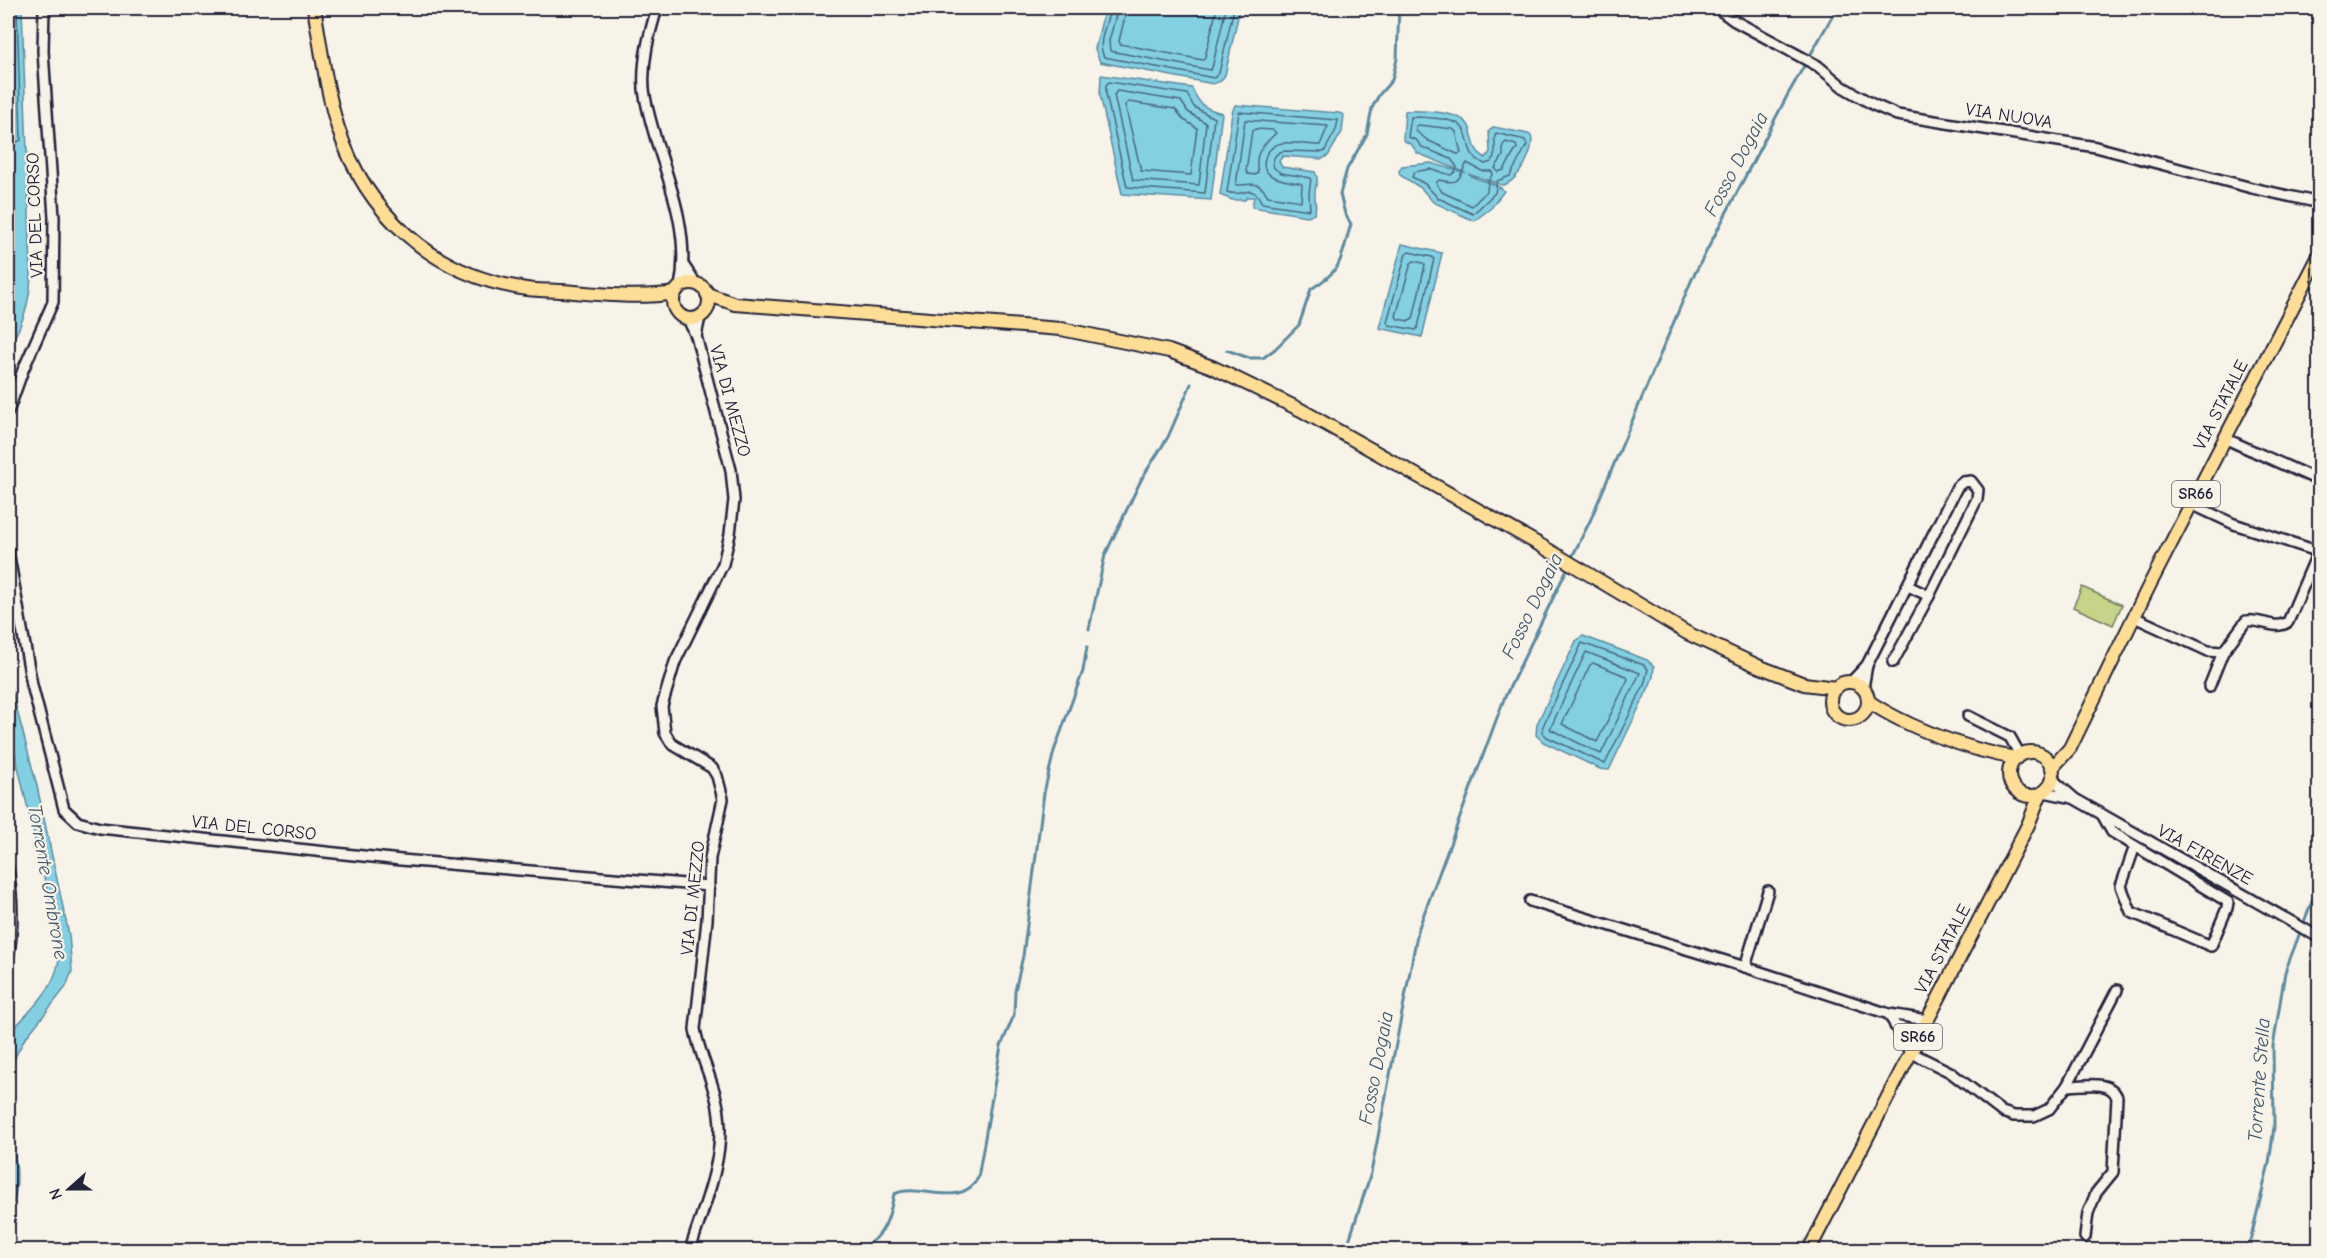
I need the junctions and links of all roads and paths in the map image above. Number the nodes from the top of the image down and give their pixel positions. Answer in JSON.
{"nodes":[{"id":1,"x":44,"y":8,"type":"edge"},
{"id":2,"x":314,"y":8,"type":"edge"},
{"id":3,"x":657,"y":8,"type":"edge"},
{"id":4,"x":1717,"y":8,"type":"edge"},
{"id":5,"x":2319,"y":203,"type":"edge"},
{"id":6,"x":2319,"y":254,"type":"edge"},
{"id":7,"x":684,"y":266,"type":"junction"},
{"id":8,"x":696,"y":284,"type":"junction"},
{"id":9,"x":678,"y":290,"type":"junction"},
{"id":10,"x":707,"y":294,"type":"junction"},
{"id":11,"x":647,"y":297,"type":"junction"},
{"id":12,"x":735,"y":304,"type":"junction"},
{"id":13,"x":675,"y":309,"type":"junction"},
{"id":14,"x":698,"y":315,"type":"junction"},
{"id":15,"x":8,"y":412,"type":"edge"},
{"id":16,"x":2224,"y":438,"type":"junction"},
{"id":17,"x":2319,"y":482,"type":"edge"},
{"id":18,"x":2191,"y":504,"type":"junction"},
{"id":19,"x":8,"y":551,"type":"edge"},
{"id":20,"x":2319,"y":552,"type":"edge"},
{"id":21,"x":1908,"y":586,"type":"junction"},
{"id":22,"x":1929,"y":596,"type":"junction"},
{"id":23,"x":2134,"y":617,"type":"junction"},
{"id":24,"x":2223,"y":652,"type":"junction"},
{"id":25,"x":1893,"y":662,"type":"dead end"},
{"id":26,"x":1867,"y":665,"type":"junction"},
{"id":27,"x":1850,"y":683,"type":"junction"},
{"id":28,"x":1804,"y":684,"type":"junction"},
{"id":29,"x":2209,"y":687,"type":"dead end"},
{"id":30,"x":1836,"y":688,"type":"junction"},
{"id":31,"x":1863,"y":688,"type":"junction"},
{"id":32,"x":1868,"y":701,"type":"junction"},
{"id":33,"x":1831,"y":705,"type":"junction"},
{"id":34,"x":1860,"y":716,"type":"junction"},
{"id":35,"x":1968,"y":716,"type":"dead end"},
{"id":36,"x":1893,"y":718,"type":"junction"},
{"id":37,"x":1987,"y":753,"type":"junction"},
{"id":38,"x":2018,"y":757,"type":"junction"},
{"id":39,"x":2050,"y":768,"type":"junction"},
{"id":40,"x":2009,"y":773,"type":"junction"},
{"id":41,"x":2020,"y":794,"type":"junction"},
{"id":42,"x":2042,"y":794,"type":"junction"},
{"id":43,"x":2075,"y":799,"type":"junction"},
{"id":44,"x":2103,"y":816,"type":"junction"},
{"id":45,"x":2028,"y":825,"type":"junction"},
{"id":46,"x":2135,"y":846,"type":"junction"},
{"id":47,"x":8,"y":869,"type":"edge"},
{"id":48,"x":709,"y":886,"type":"junction"},
{"id":49,"x":1768,"y":891,"type":"dead end"},
{"id":50,"x":1530,"y":901,"type":"dead end"},
{"id":51,"x":2319,"y":938,"type":"edge"},
{"id":52,"x":8,"y":960,"type":"edge"},
{"id":53,"x":1745,"y":967,"type":"junction"},
{"id":54,"x":2117,"y":990,"type":"dead end"},
{"id":55,"x":1889,"y":1014,"type":"junction"},
{"id":56,"x":1927,"y":1020,"type":"junction"},
{"id":57,"x":1895,"y":1026,"type":"junction"},
{"id":58,"x":1920,"y":1032,"type":"junction"},
{"id":59,"x":1910,"y":1052,"type":"junction"},
{"id":60,"x":2067,"y":1086,"type":"junction"},
{"id":61,"x":2085,"y":1237,"type":"dead end"},
{"id":62,"x":690,"y":1251,"type":"edge"},
{"id":63,"x":1809,"y":1251,"type":"edge"}],
"edges":[{"from":1,"to":15,"type":"street","name":"VIA DEL CORSO"},
{"from":2,"to":11,"type":"main road"},
{"from":3,"to":7,"type":"street"},
{"from":4,"to":5,"type":"street","name":"VIA NUOVA"},
{"from":6,"to":16,"type":"main road","name":"VIA STATALE","number":"SR66"},
{"from":7,"to":8,"type":"street"},
{"from":7,"to":9,"type":"street"},
{"from":8,"to":9,"type":"main road"},
{"from":8,"to":10,"type":"main road"},
{"from":9,"to":11,"type":"main road"},
{"from":9,"to":13,"type":"main road"},
{"from":10,"to":12,"type":"main road"},
{"from":10,"to":14,"type":"main road"},
{"from":11,"to":13,"type":"main road"},
{"from":12,"to":14,"type":"main road"},
{"from":12,"to":28,"type":"main road"},
{"from":13,"to":14,"type":"main road"},
{"from":14,"to":48,"type":"street","name":"VIA DI MEZZO"},
{"from":16,"to":17,"type":"street"},
{"from":16,"to":18,"type":"main road","name":"VIA STATALE","number":"SR66"},
{"from":18,"to":20,"type":"street"},
{"from":18,"to":23,"type":"main road","name":"VIA STATALE","number":"SR66"},
{"from":19,"to":48,"type":"street","name":"VIA DEL CORSO"},
{"from":20,"to":24,"type":"street"},
{"from":21,"to":22,"type":"street"},
{"from":21,"to":22,"type":"street"},
{"from":21,"to":26,"type":"street"},
{"from":22,"to":25,"type":"street"},
{"from":23,"to":24,"type":"street"},
{"from":23,"to":39,"type":"main road","name":"VIA STATALE","number":"SR66"},
{"from":24,"to":29,"type":"street"},
{"from":26,"to":27,"type":"street"},
{"from":26,"to":31,"type":"street"},
{"from":27,"to":30,"type":"main road"},
{"from":27,"to":31,"type":"main road"},
{"from":28,"to":30,"type":"main road"},
{"from":28,"to":33,"type":"main road"},
{"from":30,"to":33,"type":"main road"},
{"from":31,"to":32,"type":"main road"},
{"from":32,"to":34,"type":"main road"},
{"from":32,"to":36,"type":"main road"},
{"from":33,"to":34,"type":"main road"},
{"from":34,"to":36,"type":"main road"},
{"from":35,"to":38,"type":"street"},
{"from":36,"to":37,"type":"main road"},
{"from":37,"to":38,"type":"main road"},
{"from":37,"to":40,"type":"main road"},
{"from":38,"to":39,"type":"main road"},
{"from":38,"to":40,"type":"main road"},
{"from":39,"to":42,"type":"main road","number":"SR66"},
{"from":39,"to":43,"type":"street"},
{"from":40,"to":41,"type":"main road"},
{"from":41,"to":42,"type":"main road"},
{"from":41,"to":45,"type":"main road"},
{"from":42,"to":43,"type":"street"},
{"from":42,"to":45,"type":"main road","name":"VIA STATALE","number":"SR66"},
{"from":43,"to":44,"type":"street","name":"VIA FIRENZE"},
{"from":44,"to":46,"type":"street"},
{"from":44,"to":51,"type":"street","name":"VIA FIRENZE"},
{"from":45,"to":56,"type":"main road","name":"VIA STATALE","number":"SR66"},
{"from":46,"to":46,"type":"street"},
{"from":47,"to":52,"type":"street"},
{"from":48,"to":62,"type":"street","name":"VIA DI MEZZO"},
{"from":49,"to":53,"type":"street"},
{"from":50,"to":53,"type":"street"},
{"from":53,"to":55,"type":"street"},
{"from":54,"to":60,"type":"street"},
{"from":55,"to":56,"type":"street"},
{"from":55,"to":57,"type":"street"},
{"from":56,"to":58,"type":"main road","name":"VIA STATALE","number":"SR66"},
{"from":57,"to":58,"type":"street"},
{"from":57,"to":59,"type":"street"},
{"from":58,"to":59,"type":"main road","name":"VIA STATALE","number":"SR66"},
{"from":59,"to":60,"type":"street"},
{"from":59,"to":63,"type":"main road","name":"VIA STATALE","number":"SR66"},
{"from":60,"to":61,"type":"street"}]}
